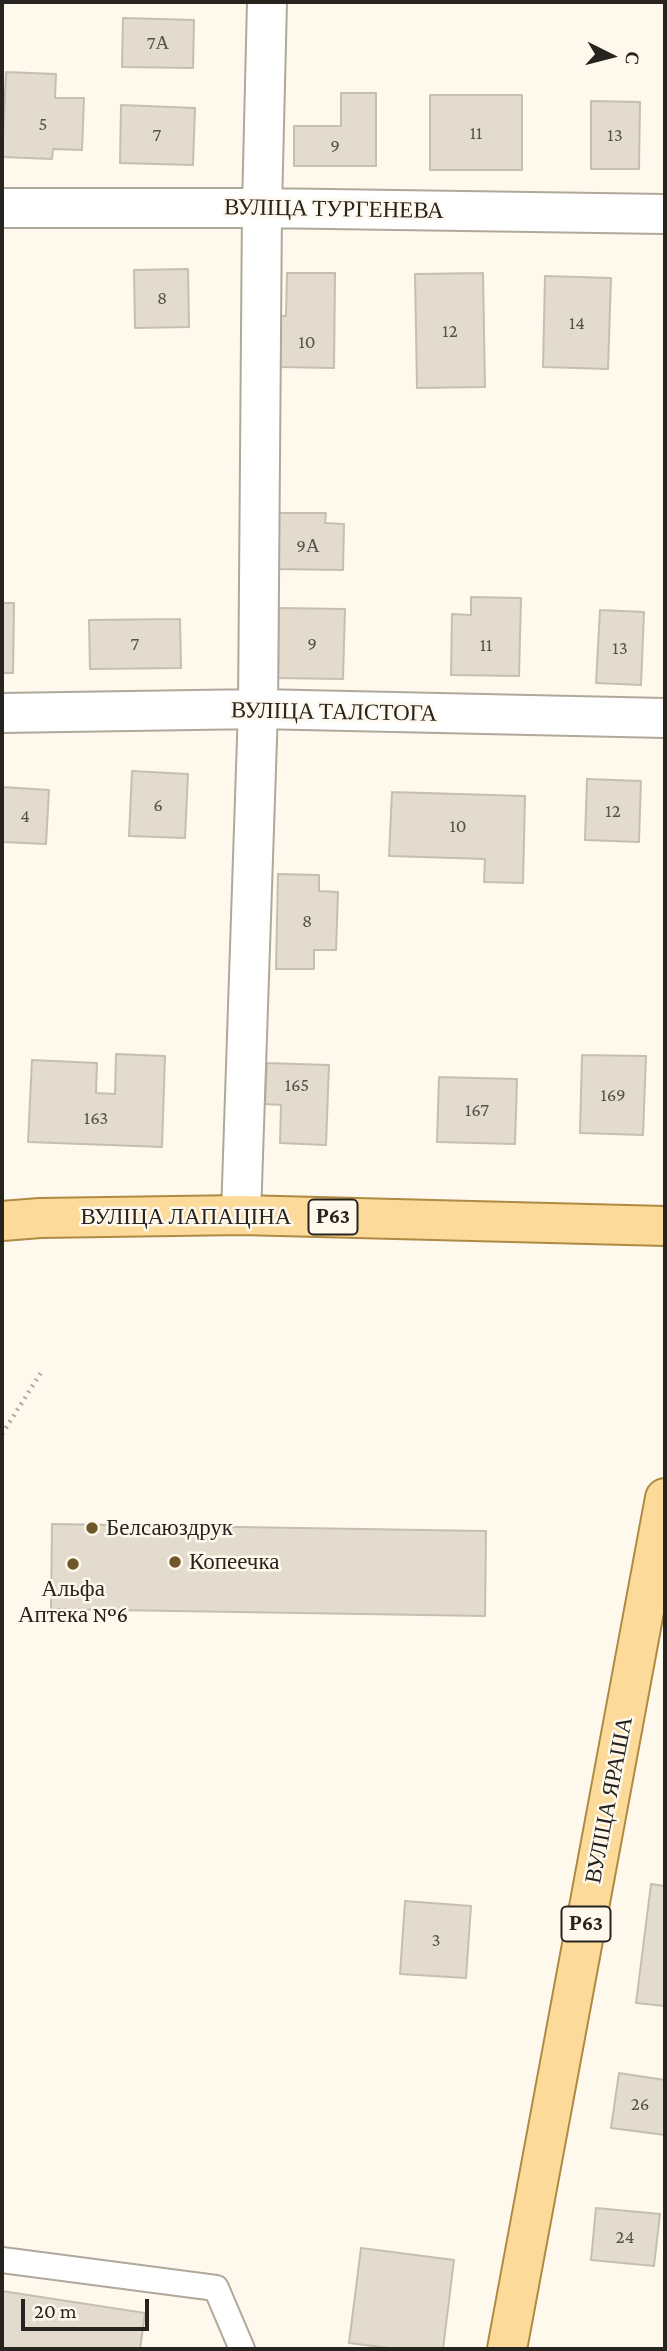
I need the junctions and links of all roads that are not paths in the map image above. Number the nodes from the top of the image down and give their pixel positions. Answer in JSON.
{"nodes":[{"id":1,"x":267,"y":2,"type":"edge"},
{"id":2,"x":2,"y":208,"type":"edge"},
{"id":3,"x":262,"y":208,"type":"junction"},
{"id":4,"x":665,"y":214,"type":"edge"},
{"id":5,"x":258,"y":709,"type":"junction"},
{"id":6,"x":2,"y":713,"type":"edge"},
{"id":7,"x":665,"y":718,"type":"edge"},
{"id":8,"x":241,"y":1215,"type":"junction"},
{"id":9,"x":2,"y":1221,"type":"edge"},
{"id":10,"x":665,"y":1226,"type":"edge"},
{"id":11,"x":665,"y":1498,"type":"edge"},
{"id":12,"x":2,"y":2260,"type":"edge"},
{"id":13,"x":242,"y":2349,"type":"edge"},
{"id":14,"x":507,"y":2349,"type":"edge"}],
"edges":[{"from":1,"to":3,"type":"street"},
{"from":2,"to":3,"type":"street","name":"ВУЛІЦА ТУРГЕНЕВА"},
{"from":3,"to":4,"type":"street","name":"ВУЛІЦА ТУРГЕНЕВА"},
{"from":3,"to":5,"type":"street"},
{"from":5,"to":6,"type":"street","name":"ВУЛІЦА ТАЛСТОГА"},
{"from":5,"to":7,"type":"street","name":"ВУЛІЦА ТАЛСТОГА"},
{"from":5,"to":8,"type":"street"},
{"from":8,"to":9,"type":"main road","name":"ВУЛІЦА ЛАПАЦІНА","number":"Р63"},
{"from":8,"to":10,"type":"main road","name":"ВУЛІЦА ЛАПАЦІНА","number":"Р63"},
{"from":11,"to":14,"type":"main road","name":"ВУЛІЦА ЯРАША","number":"Р63"},
{"from":12,"to":13,"type":"lane"}]}
